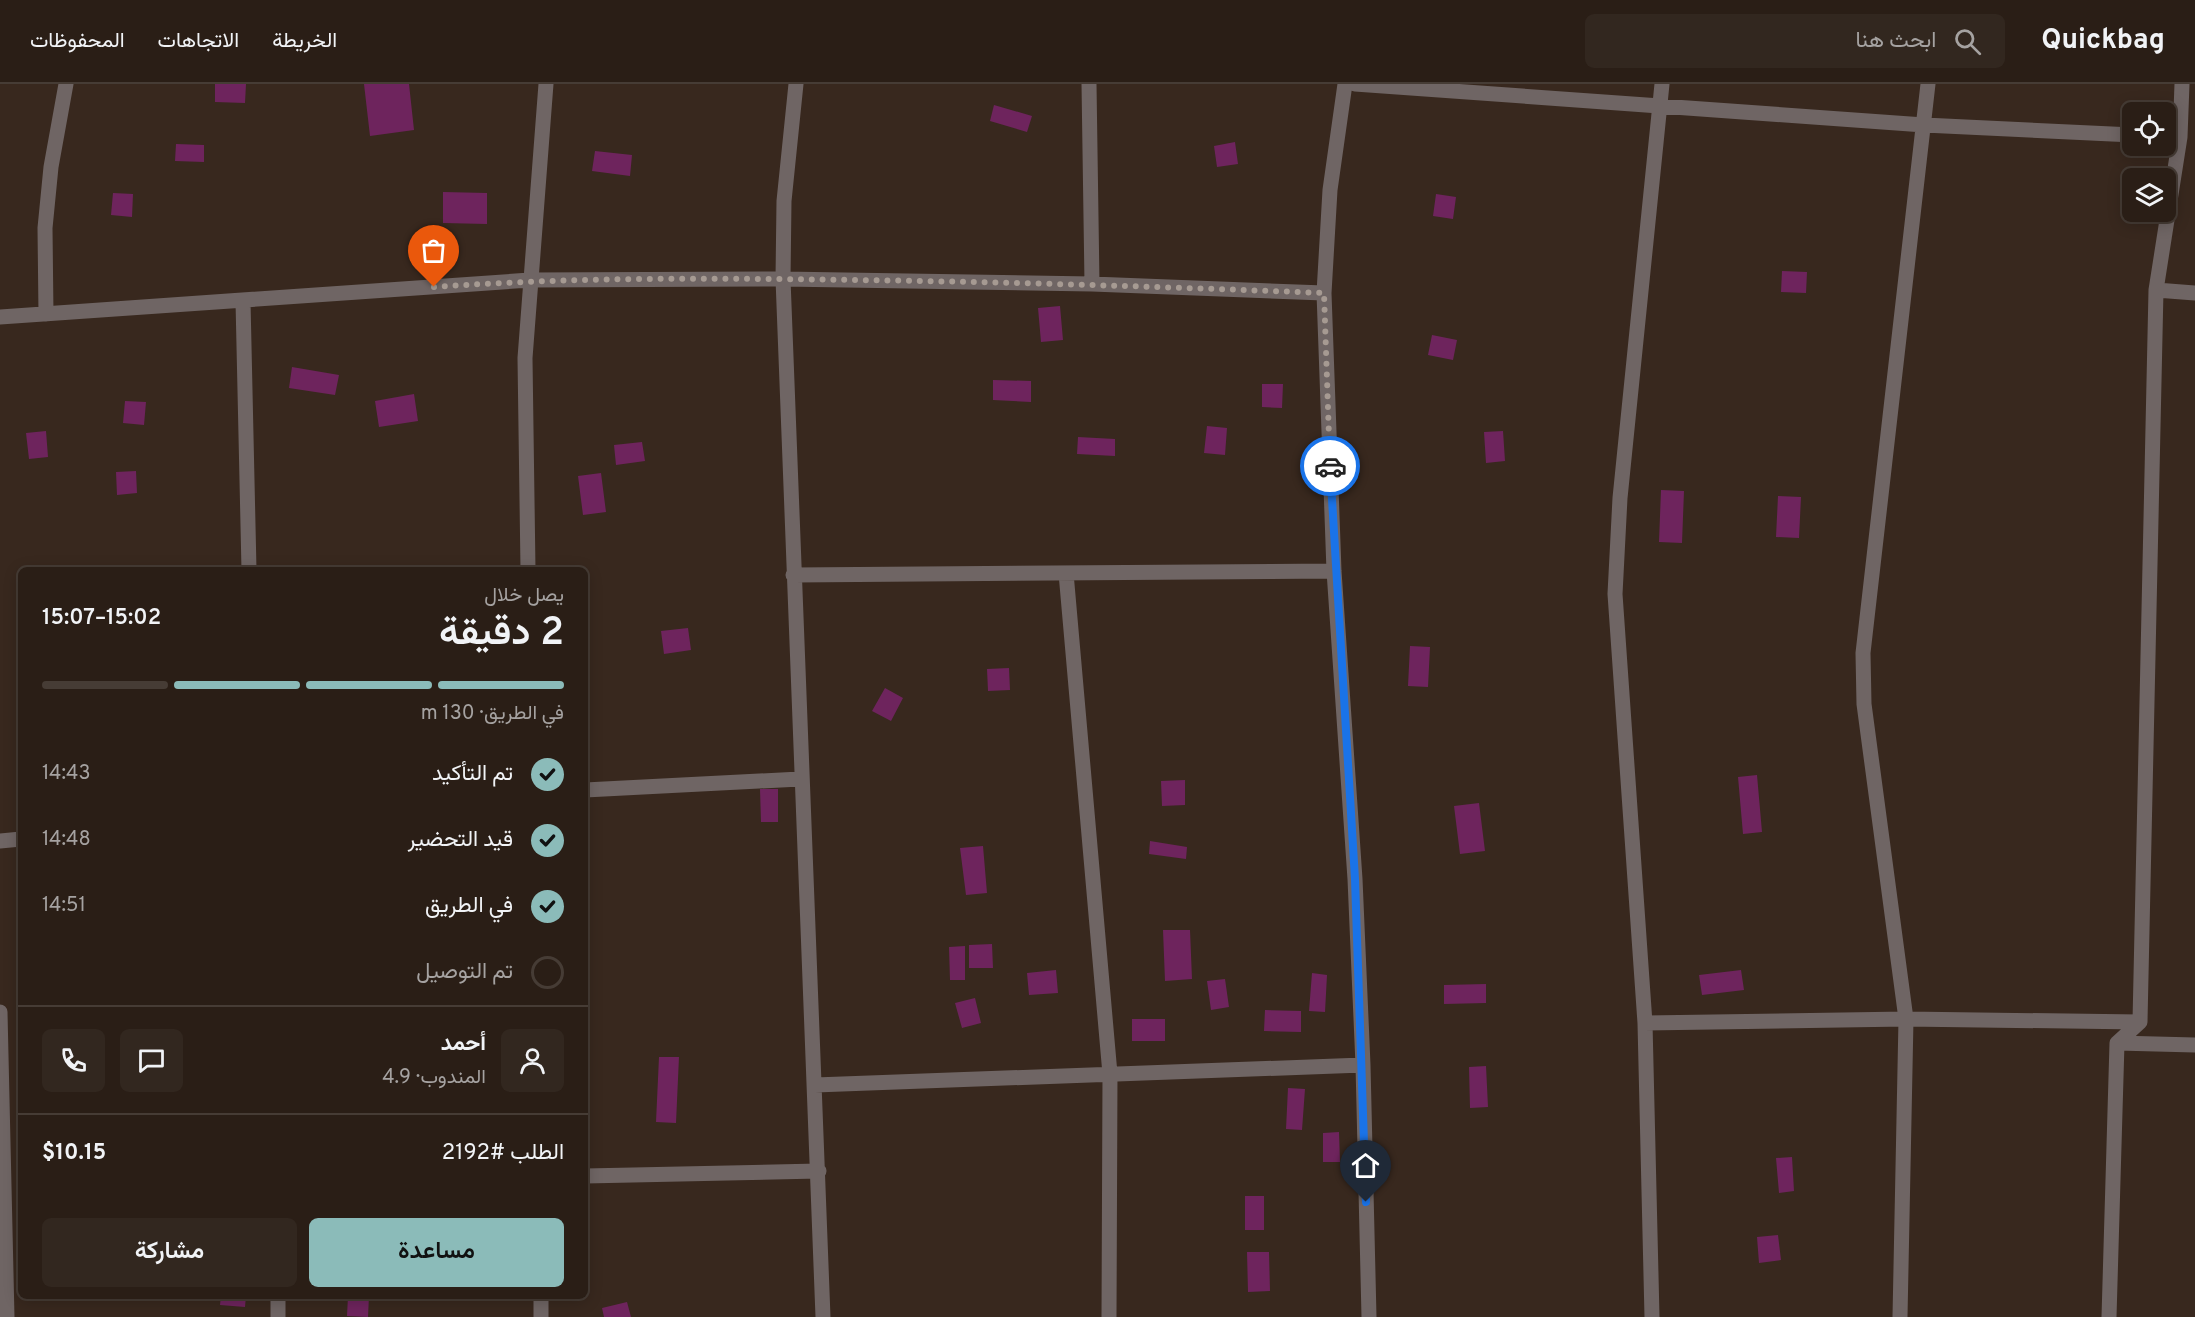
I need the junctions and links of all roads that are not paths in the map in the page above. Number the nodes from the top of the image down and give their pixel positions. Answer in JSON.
{"nodes":[{"id":1,"x":66,"y":84,"type":"edge"},
{"id":2,"x":546,"y":84,"type":"edge"},
{"id":3,"x":796,"y":84,"type":"edge"},
{"id":4,"x":1089,"y":84,"type":"edge"},
{"id":5,"x":1345,"y":84,"type":"edge"},
{"id":6,"x":1355,"y":84,"type":"edge"},
{"id":7,"x":1662,"y":84,"type":"edge"},
{"id":8,"x":1928,"y":84,"type":"edge"},
{"id":9,"x":2182,"y":84,"type":"edge"},
{"id":10,"x":1660,"y":107,"type":"junction"},
{"id":11,"x":2176,"y":119,"type":"edge"},
{"id":12,"x":1924,"y":125,"type":"junction"},
{"id":13,"x":2122,"y":134,"type":"edge"},
{"id":14,"x":2171,"y":156,"type":"edge"},
{"id":15,"x":783,"y":279,"type":"junction"},
{"id":16,"x":530,"y":280,"type":"junction"},
{"id":17,"x":1092,"y":284,"type":"junction"},
{"id":18,"x":2156,"y":290,"type":"junction"},
{"id":19,"x":1324,"y":293,"type":"junction"},
{"id":20,"x":2195,"y":294,"type":"edge"},
{"id":21,"x":243,"y":301,"type":"junction"},
{"id":22,"x":46,"y":314,"type":"junction"},
{"id":23,"x":0,"y":317,"type":"edge"},
{"id":24,"x":249,"y":567,"type":"edge"},
{"id":25,"x":528,"y":567,"type":"edge"},
{"id":26,"x":1334,"y":571,"type":"junction"},
{"id":27,"x":1066,"y":573,"type":"junction"},
{"id":28,"x":793,"y":575,"type":"junction"},
{"id":29,"x":800,"y":779,"type":"junction"},
{"id":30,"x":588,"y":790,"type":"edge"},
{"id":31,"x":18,"y":839,"type":"edge"},
{"id":32,"x":0,"y":841,"type":"edge"},
{"id":33,"x":0,"y":1012,"type":"edge"},
{"id":34,"x":1906,"y":1019,"type":"junction"},
{"id":35,"x":2140,"y":1022,"type":"junction"},
{"id":36,"x":1645,"y":1023,"type":"junction"},
{"id":37,"x":2117,"y":1043,"type":"junction"},
{"id":38,"x":2195,"y":1045,"type":"edge"},
{"id":39,"x":1363,"y":1065,"type":"junction"},
{"id":40,"x":1110,"y":1074,"type":"junction"},
{"id":41,"x":815,"y":1085,"type":"junction"},
{"id":42,"x":819,"y":1171,"type":"junction"},
{"id":43,"x":588,"y":1176,"type":"edge"},
{"id":44,"x":10,"y":1278,"type":"edge"},
{"id":45,"x":278,"y":1299,"type":"edge"},
{"id":46,"x":541,"y":1299,"type":"edge"},
{"id":47,"x":8,"y":1317,"type":"edge"},
{"id":48,"x":278,"y":1317,"type":"edge"},
{"id":49,"x":541,"y":1317,"type":"edge"},
{"id":50,"x":823,"y":1317,"type":"edge"},
{"id":51,"x":1109,"y":1317,"type":"edge"},
{"id":52,"x":1369,"y":1317,"type":"edge"},
{"id":53,"x":1652,"y":1317,"type":"edge"},
{"id":54,"x":1900,"y":1317,"type":"edge"},
{"id":55,"x":2109,"y":1317,"type":"edge"}],
"edges":[{"from":1,"to":22,"type":"street"},
{"from":2,"to":16,"type":"street"},
{"from":3,"to":15,"type":"street"},
{"from":4,"to":17,"type":"street"},
{"from":5,"to":19,"type":"street"},
{"from":6,"to":10,"type":"street"},
{"from":7,"to":10,"type":"street"},
{"from":8,"to":12,"type":"street"},
{"from":9,"to":11,"type":"street"},
{"from":10,"to":12,"type":"street"},
{"from":10,"to":36,"type":"street"},
{"from":12,"to":13,"type":"street"},
{"from":12,"to":34,"type":"street"},
{"from":14,"to":18,"type":"street"},
{"from":15,"to":16,"type":"street"},
{"from":15,"to":17,"type":"street"},
{"from":15,"to":28,"type":"street"},
{"from":16,"to":21,"type":"street"},
{"from":16,"to":25,"type":"street"},
{"from":17,"to":19,"type":"street"},
{"from":18,"to":20,"type":"street"},
{"from":18,"to":35,"type":"street"},
{"from":19,"to":26,"type":"street"},
{"from":21,"to":22,"type":"street"},
{"from":21,"to":24,"type":"street"},
{"from":22,"to":23,"type":"street"},
{"from":26,"to":27,"type":"street"},
{"from":26,"to":39,"type":"street"},
{"from":27,"to":28,"type":"street"},
{"from":27,"to":40,"type":"street"},
{"from":28,"to":29,"type":"street"},
{"from":29,"to":30,"type":"street"},
{"from":29,"to":41,"type":"street"},
{"from":31,"to":32,"type":"street"},
{"from":33,"to":44,"type":"street"},
{"from":34,"to":35,"type":"street"},
{"from":34,"to":36,"type":"street"},
{"from":34,"to":54,"type":"street"},
{"from":35,"to":37,"type":"street"},
{"from":36,"to":53,"type":"street"},
{"from":37,"to":38,"type":"street"},
{"from":37,"to":55,"type":"street"},
{"from":39,"to":40,"type":"street"},
{"from":39,"to":52,"type":"street"},
{"from":40,"to":41,"type":"street"},
{"from":40,"to":51,"type":"street"},
{"from":41,"to":42,"type":"street"},
{"from":42,"to":43,"type":"street"},
{"from":42,"to":50,"type":"street"},
{"from":44,"to":47,"type":"street"},
{"from":45,"to":48,"type":"street"},
{"from":46,"to":49,"type":"street"}]}
